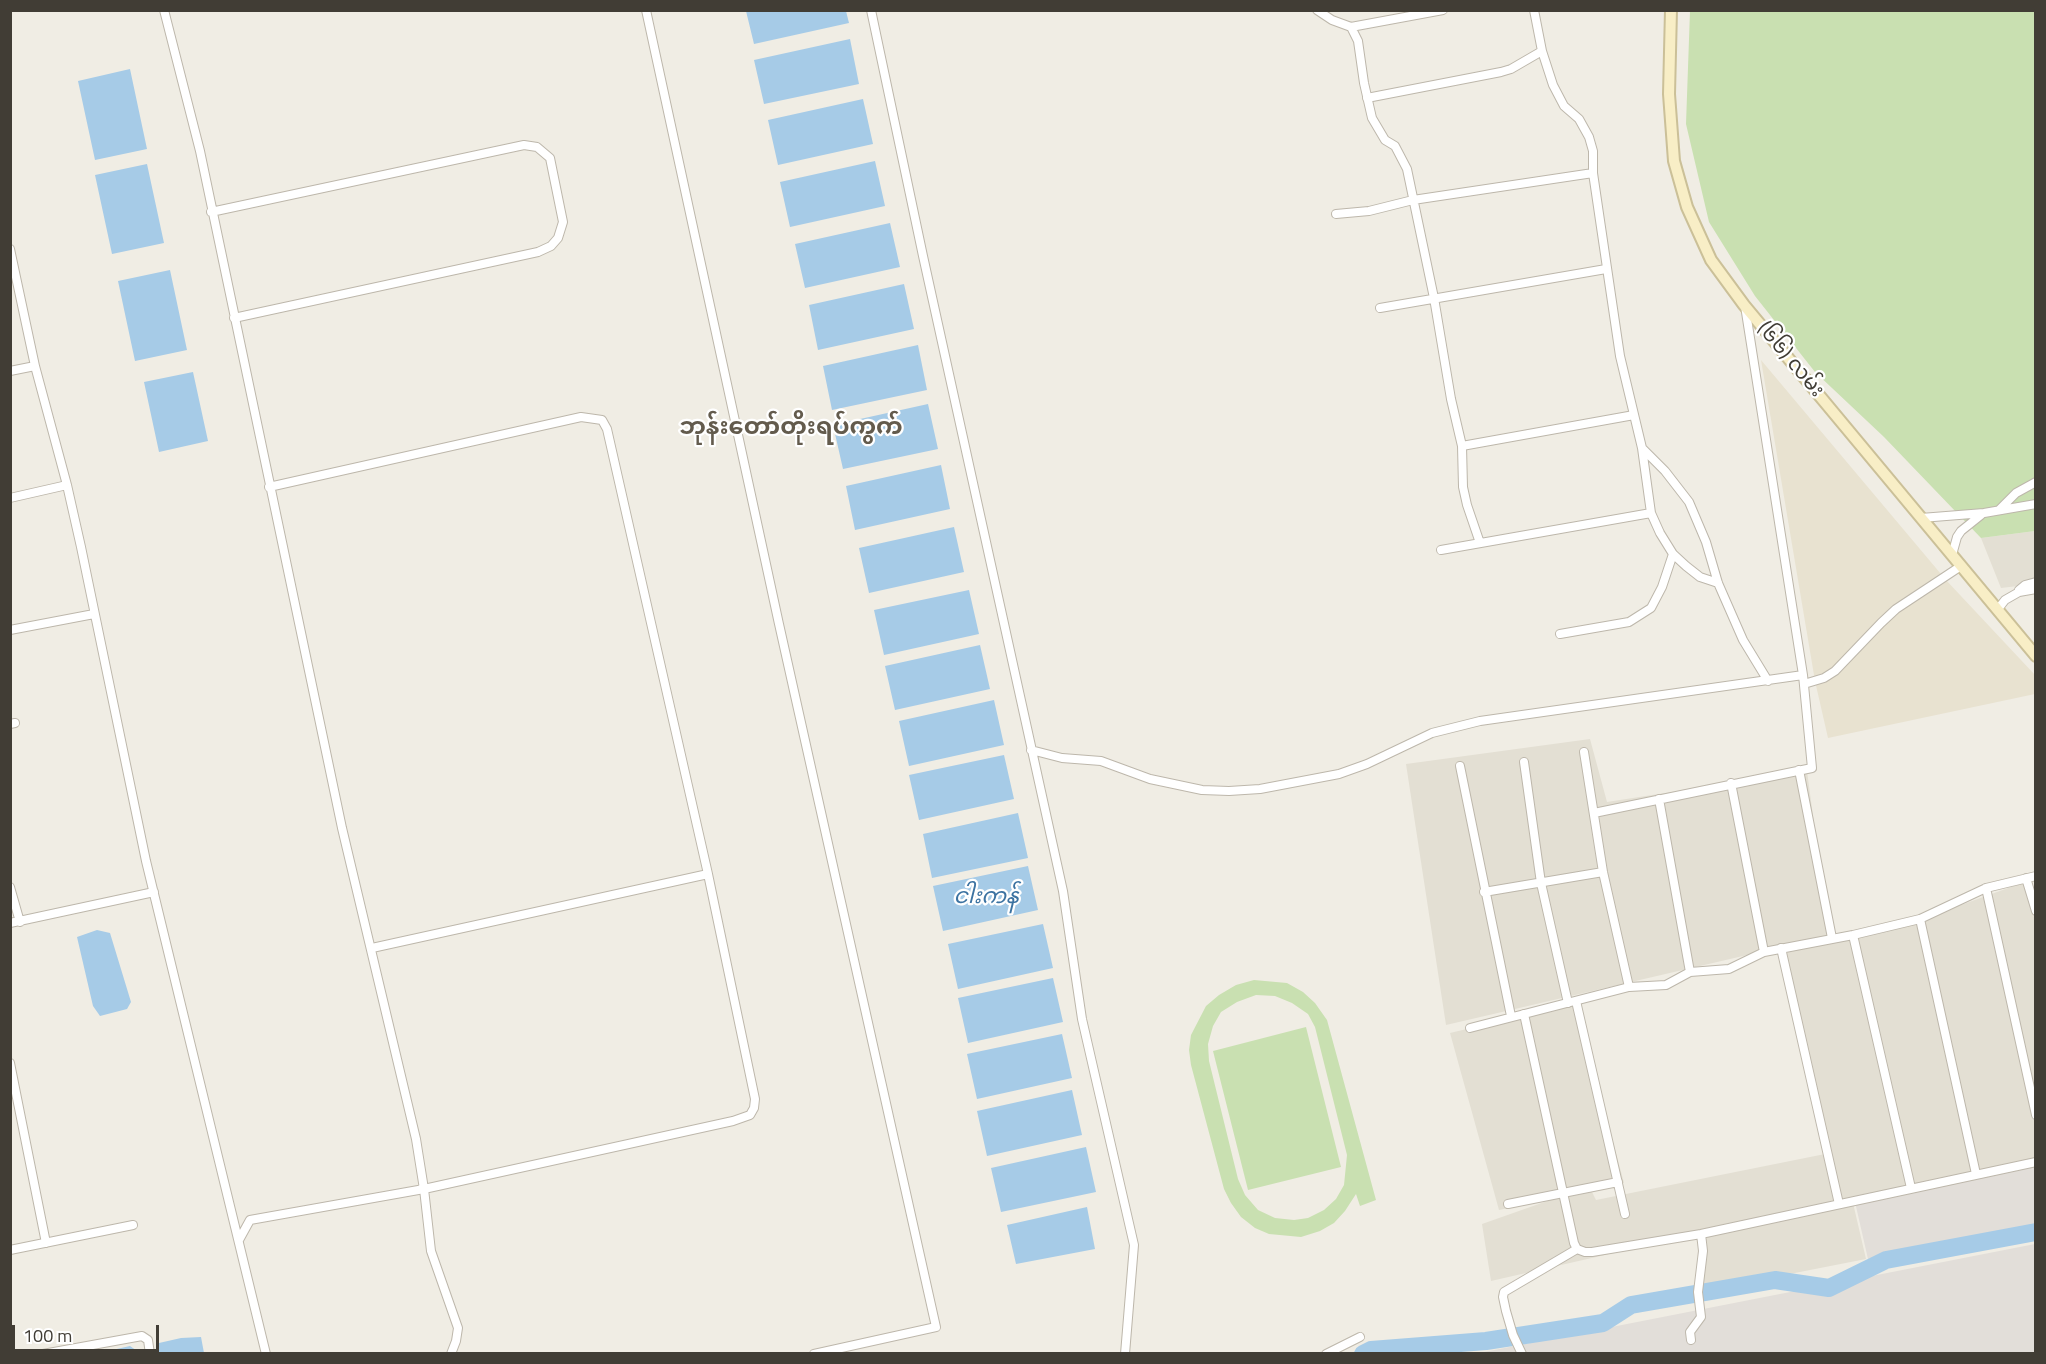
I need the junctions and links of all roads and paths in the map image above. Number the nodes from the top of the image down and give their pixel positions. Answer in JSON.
{"nodes":[{"id":1,"x":164,"y":10,"type":"edge"},
{"id":2,"x":646,"y":10,"type":"edge"},
{"id":3,"x":871,"y":10,"type":"edge"},
{"id":4,"x":1317,"y":10,"type":"edge"},
{"id":5,"x":1443,"y":10,"type":"edge"},
{"id":6,"x":1534,"y":10,"type":"edge"},
{"id":7,"x":1671,"y":10,"type":"edge"},
{"id":8,"x":1351,"y":27,"type":"junction"},
{"id":9,"x":1542,"y":51,"type":"junction"},
{"id":10,"x":1367,"y":98,"type":"junction"},
{"id":11,"x":1593,"y":173,"type":"junction"},
{"id":12,"x":1413,"y":200,"type":"junction"},
{"id":13,"x":211,"y":212,"type":"junction"},
{"id":14,"x":1335,"y":214,"type":"dead end"},
{"id":15,"x":10,"y":249,"type":"edge"},
{"id":16,"x":1606,"y":269,"type":"junction"},
{"id":17,"x":1434,"y":298,"type":"junction"},
{"id":18,"x":1744,"y":305,"type":"junction"},
{"id":19,"x":1380,"y":308,"type":"dead end"},
{"id":20,"x":234,"y":318,"type":"junction"},
{"id":21,"x":35,"y":366,"type":"junction"},
{"id":22,"x":10,"y":371,"type":"edge"},
{"id":23,"x":1634,"y":415,"type":"junction"},
{"id":24,"x":1462,"y":446,"type":"junction"},
{"id":25,"x":1642,"y":448,"type":"junction"},
{"id":26,"x":2036,"y":482,"type":"edge"},
{"id":27,"x":67,"y":485,"type":"junction"},
{"id":28,"x":269,"y":487,"type":"junction"},
{"id":29,"x":10,"y":498,"type":"edge"},
{"id":30,"x":2036,"y":504,"type":"edge"},
{"id":31,"x":1999,"y":510,"type":"junction"},
{"id":32,"x":1651,"y":513,"type":"junction"},
{"id":33,"x":1984,"y":513,"type":"junction"},
{"id":34,"x":1921,"y":518,"type":"junction"},
{"id":35,"x":1480,"y":543,"type":"junction"},
{"id":36,"x":1441,"y":550,"type":"dead end"},
{"id":37,"x":1673,"y":554,"type":"junction"},
{"id":38,"x":1952,"y":555,"type":"junction"},
{"id":39,"x":1961,"y":566,"type":"junction"},
{"id":40,"x":2036,"y":582,"type":"edge"},
{"id":41,"x":1718,"y":583,"type":"junction"},
{"id":42,"x":2036,"y":589,"type":"edge"},
{"id":43,"x":2019,"y":592,"type":"junction"},
{"id":44,"x":1998,"y":609,"type":"junction"},
{"id":45,"x":94,"y":614,"type":"junction"},
{"id":46,"x":10,"y":630,"type":"edge"},
{"id":47,"x":1560,"y":634,"type":"dead end"},
{"id":48,"x":2036,"y":656,"type":"edge"},
{"id":49,"x":1804,"y":680,"type":"junction"},
{"id":50,"x":1768,"y":681,"type":"junction"},
{"id":51,"x":1031,"y":750,"type":"junction"},
{"id":52,"x":1584,"y":752,"type":"dead end"},
{"id":53,"x":1524,"y":762,"type":"dead end"},
{"id":54,"x":1460,"y":766,"type":"dead end"},
{"id":55,"x":1799,"y":770,"type":"junction"},
{"id":56,"x":1731,"y":783,"type":"junction"},
{"id":57,"x":1659,"y":799,"type":"junction"},
{"id":58,"x":1594,"y":813,"type":"junction"},
{"id":59,"x":1603,"y":872,"type":"junction"},
{"id":60,"x":708,"y":874,"type":"junction"},
{"id":61,"x":2036,"y":876,"type":"edge"},
{"id":62,"x":2026,"y":878,"type":"junction"},
{"id":63,"x":1541,"y":883,"type":"junction"},
{"id":64,"x":10,"y":887,"type":"edge"},
{"id":65,"x":1986,"y":888,"type":"junction"},
{"id":66,"x":154,"y":892,"type":"junction"},
{"id":67,"x":1484,"y":892,"type":"junction"},
{"id":68,"x":2036,"y":911,"type":"edge"},
{"id":69,"x":1920,"y":919,"type":"junction"},
{"id":70,"x":20,"y":922,"type":"junction"},
{"id":71,"x":10,"y":924,"type":"edge"},
{"id":72,"x":1853,"y":935,"type":"junction"},
{"id":73,"x":1832,"y":938,"type":"junction"},
{"id":74,"x":372,"y":948,"type":"junction"},
{"id":75,"x":1781,"y":948,"type":"junction"},
{"id":76,"x":1764,"y":952,"type":"junction"},
{"id":77,"x":1690,"y":972,"type":"junction"},
{"id":78,"x":1629,"y":987,"type":"junction"},
{"id":79,"x":1572,"y":1002,"type":"junction"},
{"id":80,"x":1524,"y":1014,"type":"junction"},
{"id":81,"x":1510,"y":1017,"type":"junction"},
{"id":82,"x":1470,"y":1028,"type":"dead end"},
{"id":83,"x":10,"y":1063,"type":"edge"},
{"id":84,"x":2036,"y":1115,"type":"edge"},
{"id":85,"x":2036,"y":1162,"type":"edge"},
{"id":86,"x":1976,"y":1174,"type":"junction"},
{"id":87,"x":1618,"y":1182,"type":"junction"},
{"id":88,"x":1911,"y":1188,"type":"junction"},
{"id":89,"x":424,"y":1189,"type":"junction"},
{"id":90,"x":1564,"y":1194,"type":"junction"},
{"id":91,"x":1508,"y":1204,"type":"dead end"},
{"id":92,"x":1839,"y":1204,"type":"junction"},
{"id":93,"x":1625,"y":1214,"type":"dead end"},
{"id":94,"x":133,"y":1225,"type":"dead end"},
{"id":95,"x":1701,"y":1234,"type":"junction"},
{"id":96,"x":239,"y":1240,"type":"junction"},
{"id":97,"x":46,"y":1243,"type":"junction"},
{"id":98,"x":1577,"y":1249,"type":"junction"},
{"id":99,"x":10,"y":1250,"type":"edge"},
{"id":100,"x":1360,"y":1337,"type":"dead end"},
{"id":101,"x":1691,"y":1340,"type":"dead end"},
{"id":102,"x":43,"y":1353,"type":"edge"},
{"id":103,"x":150,"y":1353,"type":"edge"},
{"id":104,"x":266,"y":1353,"type":"edge"},
{"id":105,"x":451,"y":1353,"type":"edge"},
{"id":106,"x":814,"y":1353,"type":"edge"},
{"id":107,"x":1125,"y":1353,"type":"edge"},
{"id":108,"x":1326,"y":1353,"type":"edge"},
{"id":109,"x":1522,"y":1353,"type":"edge"}],
"edges":[{"from":1,"to":13,"type":"street"},
{"from":2,"to":106,"type":"street"},
{"from":3,"to":51,"type":"street"},
{"from":4,"to":8,"type":"street"},
{"from":5,"to":8,"type":"street"},
{"from":6,"to":9,"type":"street"},
{"from":7,"to":18,"type":"street","name":"(၆၆) လမ်း"},
{"from":8,"to":10,"type":"street"},
{"from":9,"to":10,"type":"street"},
{"from":9,"to":11,"type":"street"},
{"from":10,"to":12,"type":"street"},
{"from":11,"to":12,"type":"street"},
{"from":11,"to":16,"type":"street"},
{"from":12,"to":14,"type":"street"},
{"from":12,"to":17,"type":"street"},
{"from":13,"to":20,"type":"street"},
{"from":13,"to":20,"type":"street"},
{"from":15,"to":21,"type":"street"},
{"from":16,"to":17,"type":"street"},
{"from":16,"to":23,"type":"street"},
{"from":17,"to":19,"type":"street"},
{"from":17,"to":24,"type":"street"},
{"from":18,"to":34,"type":"street","name":"(၆၆) လမ်း"},
{"from":18,"to":49,"type":"street"},
{"from":20,"to":28,"type":"street"},
{"from":21,"to":22,"type":"street"},
{"from":21,"to":27,"type":"street"},
{"from":23,"to":24,"type":"street"},
{"from":23,"to":25,"type":"street"},
{"from":24,"to":35,"type":"street"},
{"from":25,"to":32,"type":"street"},
{"from":25,"to":41,"type":"street"},
{"from":26,"to":31,"type":"street"},
{"from":27,"to":29,"type":"street"},
{"from":27,"to":45,"type":"street"},
{"from":28,"to":60,"type":"street"},
{"from":28,"to":74,"type":"street"},
{"from":30,"to":31,"type":"street"},
{"from":31,"to":33,"type":"street"},
{"from":32,"to":35,"type":"street"},
{"from":32,"to":37,"type":"street"},
{"from":33,"to":34,"type":"street"},
{"from":33,"to":38,"type":"street"},
{"from":34,"to":38,"type":"street","name":"(၆၆) လမ်း"},
{"from":35,"to":36,"type":"street"},
{"from":37,"to":41,"type":"street"},
{"from":37,"to":47,"type":"street"},
{"from":38,"to":39,"type":"street","name":"(၆၆) လမ်း"},
{"from":39,"to":44,"type":"street","name":"(၆၆) လမ်း"},
{"from":39,"to":49,"type":"street"},
{"from":40,"to":43,"type":"street"},
{"from":41,"to":50,"type":"street"},
{"from":42,"to":43,"type":"street"},
{"from":43,"to":44,"type":"street"},
{"from":44,"to":48,"type":"street","name":"(၆၆) လမ်း"},
{"from":45,"to":46,"type":"street"},
{"from":45,"to":66,"type":"street"},
{"from":49,"to":50,"type":"street"},
{"from":49,"to":55,"type":"street"},
{"from":50,"to":51,"type":"street"},
{"from":51,"to":107,"type":"street"},
{"from":52,"to":58,"type":"street"},
{"from":53,"to":63,"type":"street"},
{"from":54,"to":67,"type":"street"},
{"from":55,"to":56,"type":"street"},
{"from":55,"to":73,"type":"street"},
{"from":56,"to":57,"type":"street"},
{"from":56,"to":76,"type":"street"},
{"from":57,"to":58,"type":"street"},
{"from":57,"to":77,"type":"street"},
{"from":58,"to":59,"type":"street"},
{"from":59,"to":63,"type":"street"},
{"from":59,"to":78,"type":"street"},
{"from":60,"to":74,"type":"street"},
{"from":60,"to":89,"type":"street"},
{"from":61,"to":62,"type":"street"},
{"from":62,"to":65,"type":"street"},
{"from":62,"to":68,"type":"street"},
{"from":63,"to":67,"type":"street"},
{"from":63,"to":79,"type":"street"},
{"from":64,"to":70,"type":"street"},
{"from":65,"to":69,"type":"street"},
{"from":65,"to":84,"type":"street"},
{"from":66,"to":70,"type":"street"},
{"from":66,"to":96,"type":"street"},
{"from":67,"to":81,"type":"street"},
{"from":69,"to":72,"type":"street"},
{"from":69,"to":86,"type":"street"},
{"from":70,"to":71,"type":"street"},
{"from":72,"to":73,"type":"street"},
{"from":72,"to":88,"type":"street"},
{"from":73,"to":75,"type":"street"},
{"from":74,"to":89,"type":"street"},
{"from":75,"to":76,"type":"street"},
{"from":75,"to":92,"type":"street"},
{"from":76,"to":77,"type":"street"},
{"from":77,"to":78,"type":"street"},
{"from":78,"to":79,"type":"street"},
{"from":79,"to":80,"type":"street"},
{"from":79,"to":87,"type":"street"},
{"from":80,"to":81,"type":"street"},
{"from":80,"to":90,"type":"street"},
{"from":81,"to":82,"type":"street"},
{"from":83,"to":97,"type":"street"},
{"from":85,"to":86,"type":"street"},
{"from":86,"to":88,"type":"street"},
{"from":87,"to":90,"type":"street"},
{"from":87,"to":93,"type":"street"},
{"from":88,"to":92,"type":"street"},
{"from":89,"to":96,"type":"street"},
{"from":89,"to":105,"type":"street"},
{"from":90,"to":91,"type":"street"},
{"from":90,"to":98,"type":"street"},
{"from":92,"to":95,"type":"street"},
{"from":94,"to":97,"type":"street"},
{"from":95,"to":98,"type":"street"},
{"from":95,"to":101,"type":"street"},
{"from":96,"to":104,"type":"street"},
{"from":97,"to":99,"type":"street"},
{"from":98,"to":109,"type":"street"},
{"from":100,"to":108,"type":"street"},
{"from":102,"to":103,"type":"street"}]}
